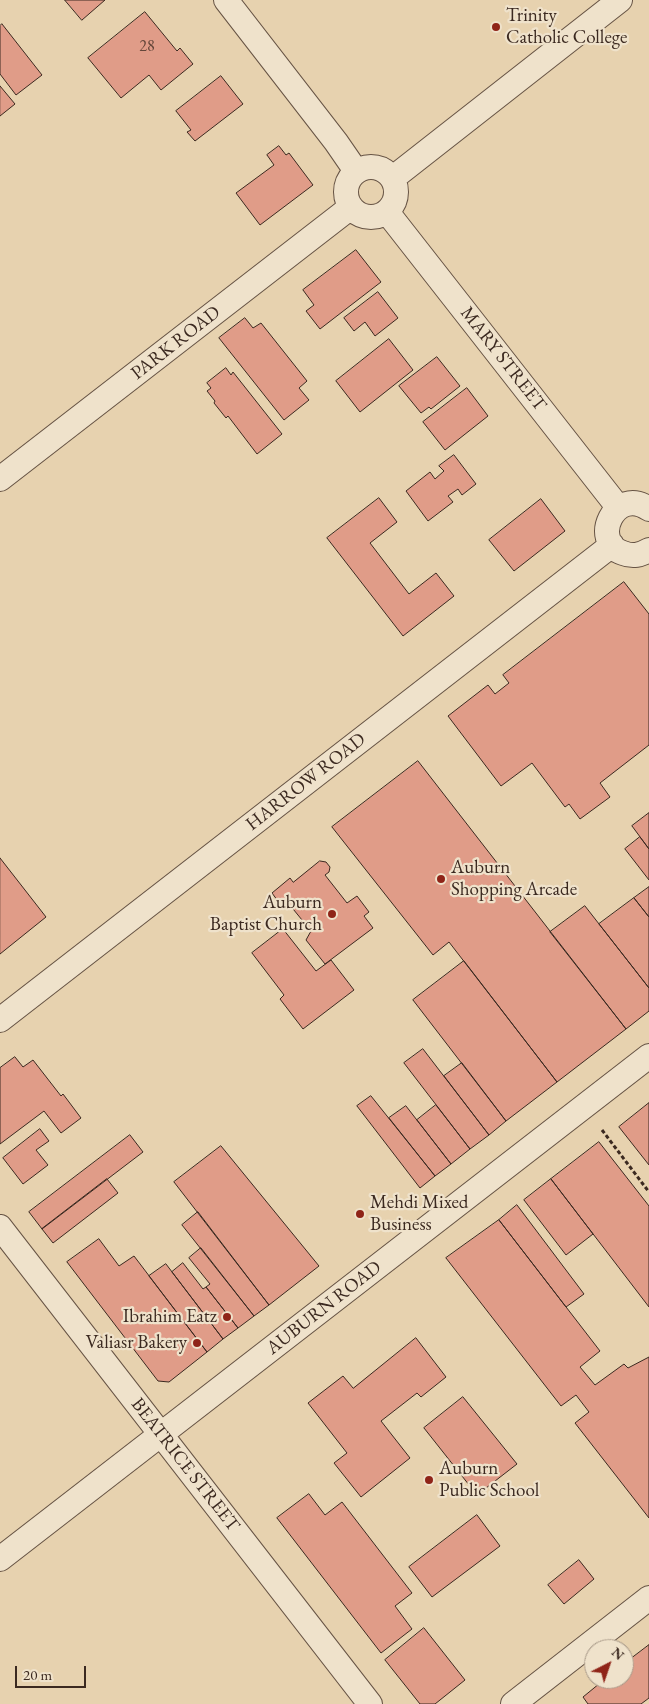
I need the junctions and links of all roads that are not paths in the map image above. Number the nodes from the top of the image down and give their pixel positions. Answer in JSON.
{"nodes":[{"id":1,"x":226,"y":0,"type":"edge"},
{"id":2,"x":620,"y":0,"type":"edge"},
{"id":3,"x":356,"y":171,"type":"junction"},
{"id":4,"x":393,"y":178,"type":"junction"},
{"id":5,"x":351,"y":207,"type":"junction"},
{"id":6,"x":387,"y":212,"type":"junction"},
{"id":7,"x":0,"y":479,"type":"edge"},
{"id":8,"x":618,"y":507,"type":"junction"},
{"id":9,"x":649,"y":509,"type":"edge"},
{"id":10,"x":612,"y":545,"type":"junction"},
{"id":11,"x":649,"y":550,"type":"edge"},
{"id":12,"x":0,"y":1020,"type":"edge"},
{"id":13,"x":649,"y":1056,"type":"edge"},
{"id":14,"x":0,"y":1227,"type":"edge"},
{"id":15,"x":161,"y":1435,"type":"junction"},
{"id":16,"x":0,"y":1559,"type":"edge"},
{"id":17,"x":649,"y":1598,"type":"edge"},
{"id":18,"x":370,"y":1704,"type":"edge"},
{"id":19,"x":513,"y":1704,"type":"edge"}],
"edges":[{"from":1,"to":3,"type":"street"},
{"from":2,"to":4,"type":"street"},
{"from":3,"to":4,"type":"street"},
{"from":3,"to":5,"type":"street"},
{"from":4,"to":6,"type":"street"},
{"from":5,"to":6,"type":"street"},
{"from":5,"to":7,"type":"street","name":"PARK ROAD"},
{"from":6,"to":8,"type":"street","name":"MARY STREET"},
{"from":8,"to":9,"type":"street"},
{"from":8,"to":10,"type":"street"},
{"from":10,"to":11,"type":"street"},
{"from":10,"to":12,"type":"street","name":"HARROW ROAD"},
{"from":13,"to":15,"type":"street","name":"AUBURN ROAD"},
{"from":14,"to":15,"type":"street","name":"BEATRICE STREET"},
{"from":15,"to":16,"type":"street","name":"AUBURN ROAD"},
{"from":15,"to":18,"type":"street","name":"BEATRICE STREET"},
{"from":17,"to":19,"type":"street"}]}
